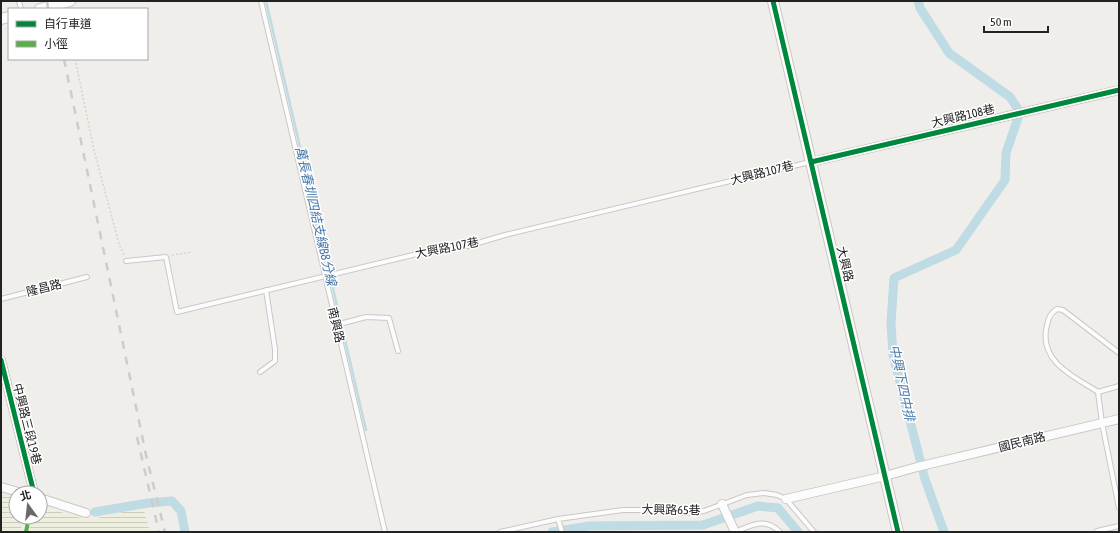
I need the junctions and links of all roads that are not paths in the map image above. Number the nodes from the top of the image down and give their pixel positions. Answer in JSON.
{"nodes":[{"id":1,"x":65,"y":1,"type":"edge"},
{"id":2,"x":261,"y":1,"type":"edge"},
{"id":3,"x":773,"y":1,"type":"edge"},
{"id":4,"x":43,"y":8,"type":"edge"},
{"id":5,"x":1119,"y":90,"type":"edge"},
{"id":6,"x":811,"y":162,"type":"junction"},
{"id":7,"x":126,"y":261,"type":"road end"},
{"id":8,"x":324,"y":276,"type":"junction"},
{"id":9,"x":87,"y":277,"type":"dead end"},
{"id":10,"x":266,"y":290,"type":"junction"},
{"id":11,"x":1,"y":299,"type":"edge"},
{"id":12,"x":336,"y":325,"type":"junction"},
{"id":13,"x":398,"y":351,"type":"dead end"},
{"id":14,"x":1119,"y":353,"type":"edge"},
{"id":15,"x":1,"y":360,"type":"edge"},
{"id":16,"x":260,"y":372,"type":"dead end"},
{"id":17,"x":1119,"y":386,"type":"edge"},
{"id":18,"x":1098,"y":392,"type":"junction"},
{"id":19,"x":1119,"y":419,"type":"edge"},
{"id":20,"x":1102,"y":423,"type":"junction"},
{"id":21,"x":885,"y":476,"type":"junction"},
{"id":22,"x":32,"y":485,"type":"edge"},
{"id":23,"x":786,"y":499,"type":"junction"},
{"id":24,"x":48,"y":501,"type":"edge"},
{"id":25,"x":722,"y":504,"type":"junction"},
{"id":26,"x":1119,"y":508,"type":"edge"},
{"id":27,"x":86,"y":513,"type":"dead end"},
{"id":28,"x":559,"y":521,"type":"junction"},
{"id":29,"x":1119,"y":526,"type":"edge"},
{"id":30,"x":1098,"y":531,"type":"dead end"},
{"id":31,"x":384,"y":532,"type":"edge"},
{"id":32,"x":500,"y":532,"type":"edge"},
{"id":33,"x":562,"y":532,"type":"edge"},
{"id":34,"x":734,"y":532,"type":"edge"},
{"id":35,"x":780,"y":532,"type":"edge"},
{"id":36,"x":814,"y":532,"type":"edge"},
{"id":37,"x":898,"y":532,"type":"edge"}],
"edges":[{"from":1,"to":4,"type":"street"},
{"from":2,"to":8,"type":"lane","name":"南興路"},
{"from":3,"to":6,"type":"street","name":"大興路"},
{"from":5,"to":6,"type":"street","name":"大興路108巷"},
{"from":6,"to":8,"type":"lane","name":"大興路107巷"},
{"from":6,"to":21,"type":"street","name":"大興路"},
{"from":7,"to":10,"type":"lane","name":"大興路107巷"},
{"from":8,"to":10,"type":"lane","name":"大興路107巷"},
{"from":8,"to":12,"type":"lane","name":"南興路"},
{"from":9,"to":11,"type":"lane","name":"隆昌路"},
{"from":10,"to":16,"type":"lane"},
{"from":12,"to":13,"type":"lane"},
{"from":12,"to":31,"type":"lane","name":"南興路"},
{"from":14,"to":18,"type":"lane"},
{"from":15,"to":22,"type":"street","name":"中興路三段19巷"},
{"from":17,"to":18,"type":"lane"},
{"from":18,"to":20,"type":"lane"},
{"from":19,"to":20,"type":"street","name":"國民南路"},
{"from":20,"to":21,"type":"street","name":"國民南路"},
{"from":20,"to":26,"type":"lane"},
{"from":21,"to":23,"type":"street","name":"大興路65巷"},
{"from":21,"to":37,"type":"street","name":"大興路"},
{"from":23,"to":25,"type":"lane","name":"大興路65巷"},
{"from":23,"to":36,"type":"lane"},
{"from":24,"to":27,"type":"street"},
{"from":25,"to":28,"type":"lane","name":"大興路65巷"},
{"from":25,"to":34,"type":"street"},
{"from":28,"to":32,"type":"lane","name":"大興路65巷"},
{"from":28,"to":33,"type":"lane"},
{"from":29,"to":30,"type":"lane"},
{"from":34,"to":35,"type":"lane"}]}
